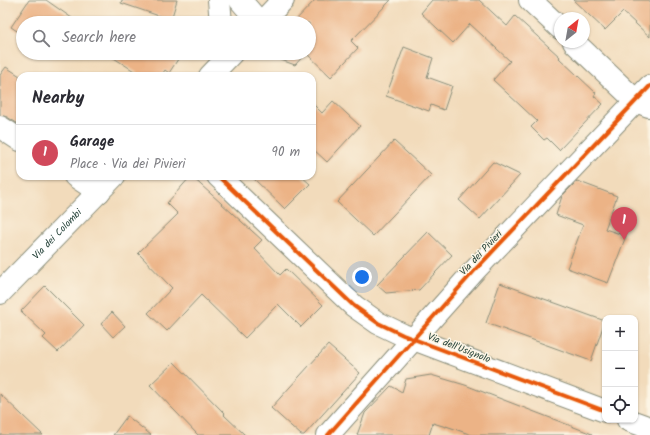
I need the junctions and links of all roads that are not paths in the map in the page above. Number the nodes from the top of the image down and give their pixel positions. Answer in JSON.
{"nodes":[{"id":1,"x":219,"y":0,"type":"edge"},
{"id":2,"x":240,"y":0,"type":"edge"},
{"id":3,"x":283,"y":0,"type":"edge"},
{"id":4,"x":530,"y":0,"type":"edge"},
{"id":5,"x":220,"y":16,"type":"edge"},
{"id":6,"x":254,"y":16,"type":"edge"},
{"id":7,"x":267,"y":16,"type":"edge"},
{"id":8,"x":554,"y":22,"type":"edge"},
{"id":9,"x":582,"y":48,"type":"edge"},
{"id":10,"x":645,"y":98,"type":"edge"},
{"id":11,"x":0,"y":127,"type":"edge"},
{"id":12,"x":16,"y":137,"type":"edge"},
{"id":13,"x":81,"y":180,"type":"edge"},
{"id":14,"x":110,"y":180,"type":"edge"},
{"id":15,"x":222,"y":180,"type":"edge"},
{"id":16,"x":99,"y":192,"type":"junction"},
{"id":17,"x":4,"y":283,"type":"edge"},
{"id":18,"x":414,"y":339,"type":"junction"},
{"id":19,"x":602,"y":410,"type":"edge"},
{"id":20,"x":636,"y":423,"type":"edge"},
{"id":21,"x":650,"y":428,"type":"edge"},
{"id":22,"x":328,"y":435,"type":"edge"}],
"edges":[{"from":1,"to":5,"type":"street"},
{"from":2,"to":6,"type":"street"},
{"from":3,"to":7,"type":"street"},
{"from":4,"to":8,"type":"street"},
{"from":9,"to":10,"type":"street"},
{"from":10,"to":18,"type":"street","name":"Via dei Pivieri"},
{"from":11,"to":12,"type":"street"},
{"from":13,"to":16,"type":"street"},
{"from":14,"to":16,"type":"street","name":"Via dei Colombi"},
{"from":15,"to":18,"type":"street","name":"Via dell'Usignolo"},
{"from":16,"to":17,"type":"street","name":"Via dei Colombi"},
{"from":18,"to":19,"type":"street","name":"Via dell'Usignolo"},
{"from":18,"to":22,"type":"street","name":"Via dei Pivieri"},
{"from":20,"to":21,"type":"street"}]}
